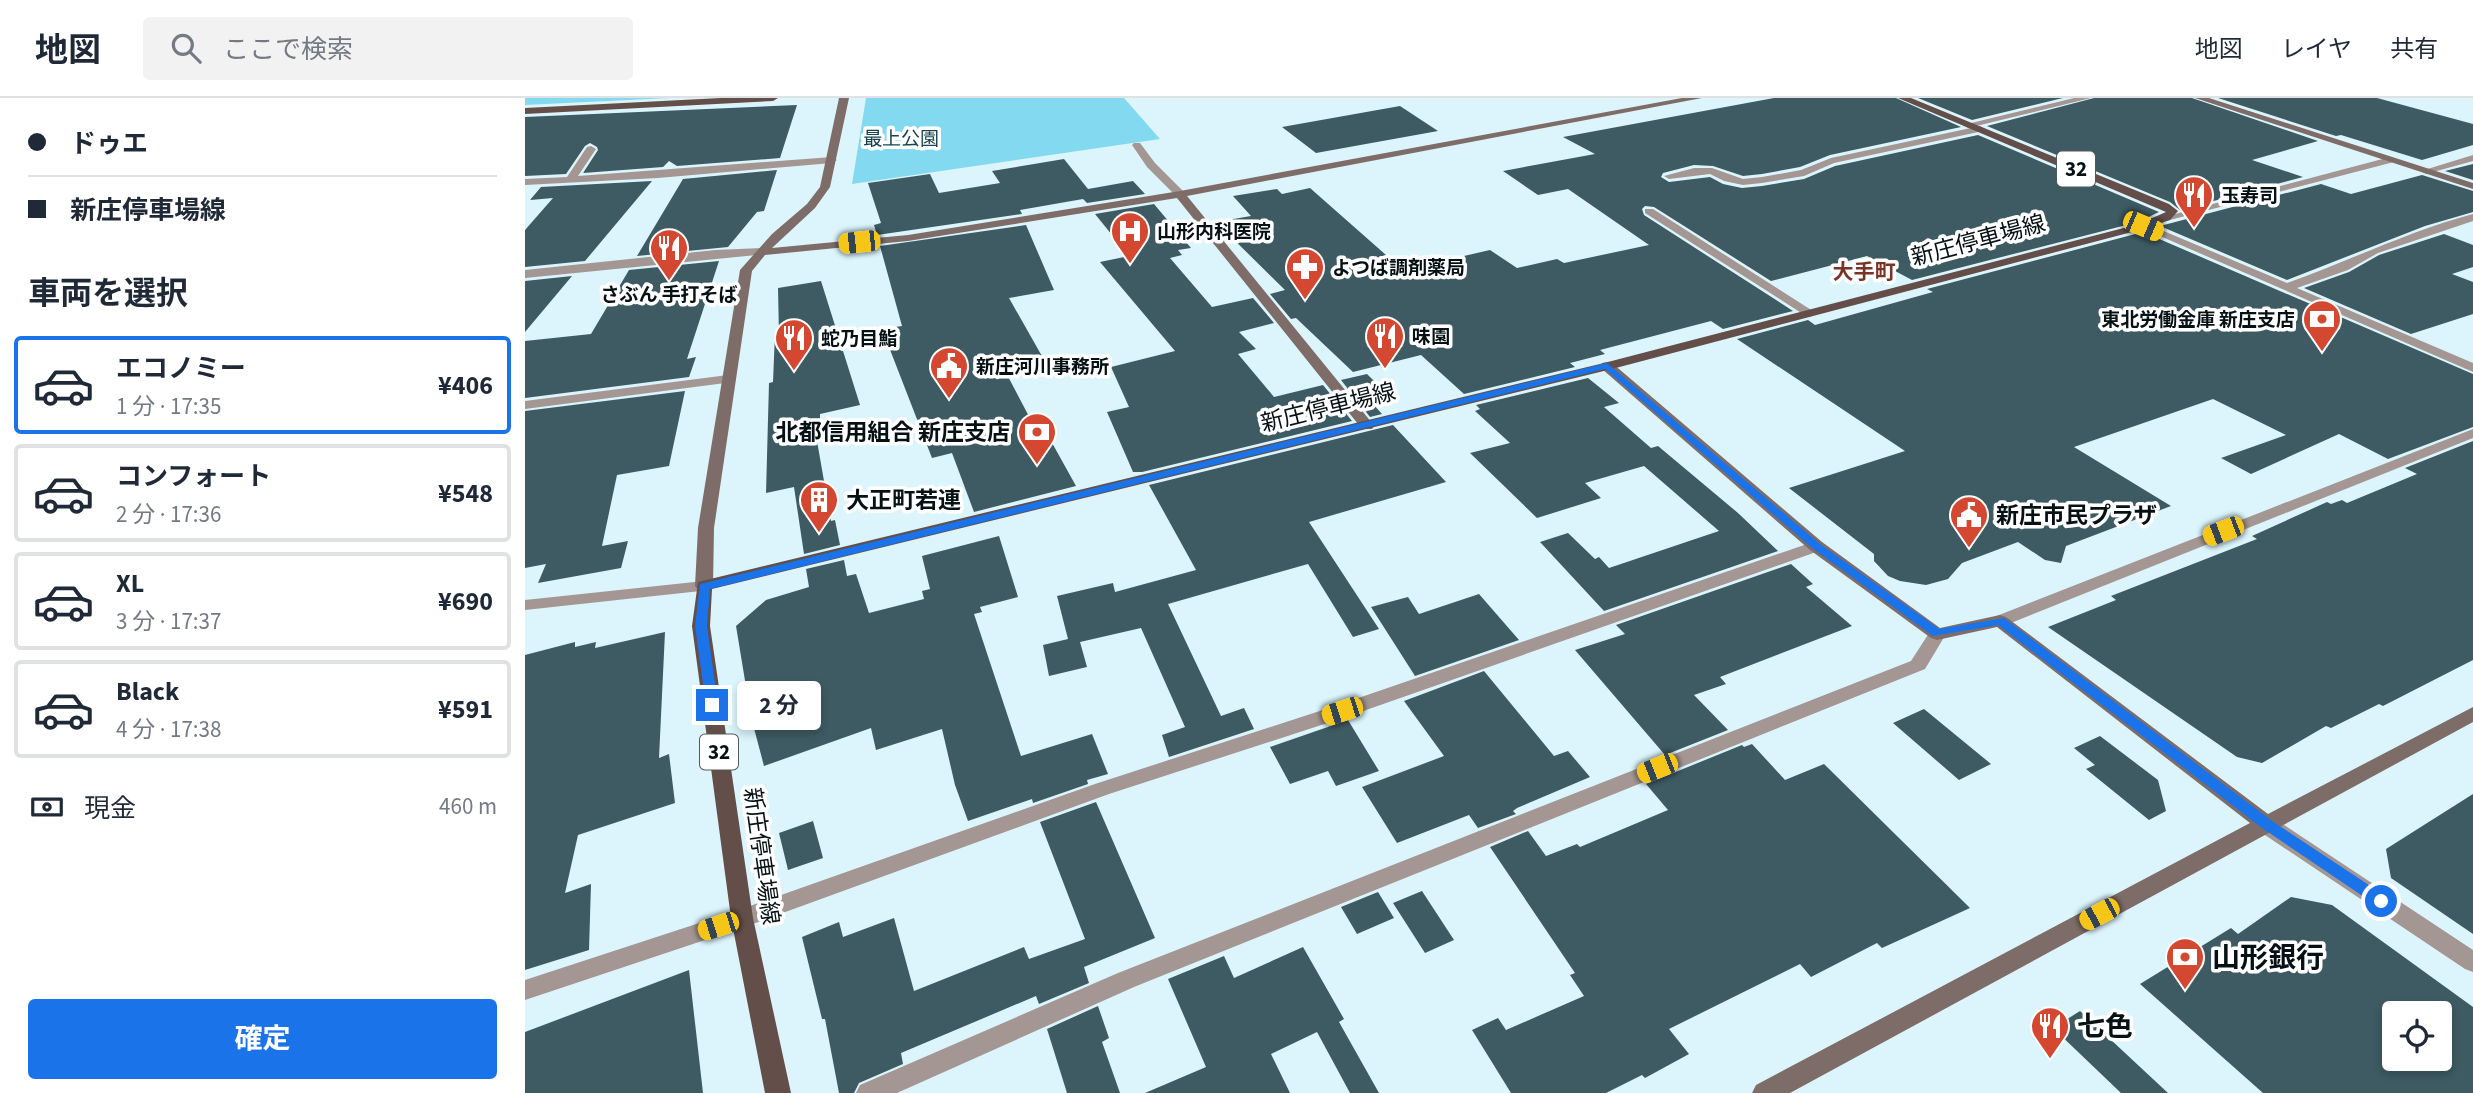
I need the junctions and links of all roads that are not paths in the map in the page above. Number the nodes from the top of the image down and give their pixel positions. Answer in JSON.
{"nodes":[{"id":1,"x":773,"y":98,"type":"edge"},
{"id":2,"x":844,"y":98,"type":"edge"},
{"id":3,"x":1697,"y":98,"type":"edge"},
{"id":4,"x":1903,"y":98,"type":"edge"},
{"id":5,"x":2086,"y":98,"type":"edge"},
{"id":6,"x":2200,"y":98,"type":"edge"},
{"id":7,"x":525,"y":110,"type":"edge"},
{"id":8,"x":1968,"y":125,"type":"junction"},
{"id":9,"x":1980,"y":129,"type":"junction"},
{"id":10,"x":1137,"y":145,"type":"dead end"},
{"id":11,"x":591,"y":149,"type":"dead end"},
{"id":12,"x":2473,"y":158,"type":"edge"},
{"id":13,"x":832,"y":160,"type":"junction"},
{"id":14,"x":2390,"y":160,"type":"junction"},
{"id":15,"x":2426,"y":171,"type":"junction"},
{"id":16,"x":1669,"y":176,"type":"dead end"},
{"id":17,"x":571,"y":178,"type":"junction"},
{"id":18,"x":525,"y":182,"type":"edge"},
{"id":19,"x":2473,"y":186,"type":"edge"},
{"id":20,"x":1180,"y":194,"type":"junction"},
{"id":21,"x":1649,"y":211,"type":"dead end"},
{"id":22,"x":2473,"y":217,"type":"edge"},
{"id":23,"x":2166,"y":218,"type":"junction"},
{"id":24,"x":2143,"y":226,"type":"junction"},
{"id":25,"x":762,"y":252,"type":"junction"},
{"id":26,"x":525,"y":274,"type":"edge"},
{"id":27,"x":2288,"y":287,"type":"junction"},
{"id":28,"x":1809,"y":313,"type":"junction"},
{"id":29,"x":1607,"y":366,"type":"junction"},
{"id":30,"x":2473,"y":368,"type":"edge"},
{"id":31,"x":728,"y":379,"type":"junction"},
{"id":32,"x":525,"y":405,"type":"edge"},
{"id":33,"x":1367,"y":425,"type":"junction"},
{"id":34,"x":2473,"y":433,"type":"edge"},
{"id":35,"x":1816,"y":546,"type":"junction"},
{"id":36,"x":704,"y":586,"type":"junction"},
{"id":37,"x":525,"y":605,"type":"edge"},
{"id":38,"x":2000,"y":621,"type":"junction"},
{"id":39,"x":1937,"y":634,"type":"junction"},
{"id":40,"x":2473,"y":714,"type":"edge"},
{"id":41,"x":2267,"y":825,"type":"junction"},
{"id":42,"x":742,"y":918,"type":"junction"},
{"id":43,"x":2473,"y":962,"type":"edge"},
{"id":44,"x":525,"y":990,"type":"edge"},
{"id":45,"x":778,"y":1093,"type":"edge"},
{"id":46,"x":869,"y":1093,"type":"edge"},
{"id":47,"x":1765,"y":1093,"type":"edge"}],
"edges":[{"from":1,"to":7,"type":"main road"},
{"from":2,"to":13,"type":"street"},
{"from":3,"to":20,"type":"street"},
{"from":4,"to":8,"type":"main road","number":"32"},
{"from":5,"to":8,"type":"street"},
{"from":6,"to":14,"type":"street"},
{"from":8,"to":9,"type":"main road","number":"32"},
{"from":9,"to":16,"type":"street"},
{"from":9,"to":23,"type":"main road","number":"32"},
{"from":10,"to":20,"type":"street"},
{"from":11,"to":17,"type":"street"},
{"from":12,"to":15,"type":"street"},
{"from":13,"to":17,"type":"street"},
{"from":13,"to":25,"type":"street"},
{"from":14,"to":15,"type":"street"},
{"from":14,"to":23,"type":"street"},
{"from":15,"to":19,"type":"street"},
{"from":17,"to":18,"type":"street"},
{"from":20,"to":25,"type":"street"},
{"from":20,"to":33,"type":"street"},
{"from":21,"to":28,"type":"street"},
{"from":22,"to":27,"type":"street"},
{"from":23,"to":24,"type":"main road","name":"新庄停車場線"},
{"from":24,"to":27,"type":"street"},
{"from":24,"to":28,"type":"main road","name":"新庄停車場線"},
{"from":25,"to":26,"type":"street"},
{"from":25,"to":31,"type":"street"},
{"from":27,"to":30,"type":"street"},
{"from":28,"to":29,"type":"main road","name":"新庄停車場線"},
{"from":29,"to":33,"type":"main road","name":"新庄停車場線"},
{"from":29,"to":35,"type":"street"},
{"from":31,"to":32,"type":"street"},
{"from":31,"to":36,"type":"street"},
{"from":33,"to":36,"type":"main road","name":"新庄停車場線"},
{"from":34,"to":38,"type":"street"},
{"from":35,"to":39,"type":"street"},
{"from":35,"to":42,"type":"street"},
{"from":36,"to":37,"type":"street"},
{"from":36,"to":42,"type":"main road","name":"新庄停車場線","number":"32"},
{"from":38,"to":39,"type":"street"},
{"from":38,"to":41,"type":"street"},
{"from":39,"to":46,"type":"street"},
{"from":40,"to":41,"type":"street"},
{"from":41,"to":43,"type":"street"},
{"from":41,"to":47,"type":"street"},
{"from":42,"to":44,"type":"street"},
{"from":42,"to":45,"type":"main road","name":"新庄停車場線","number":"32"}]}
